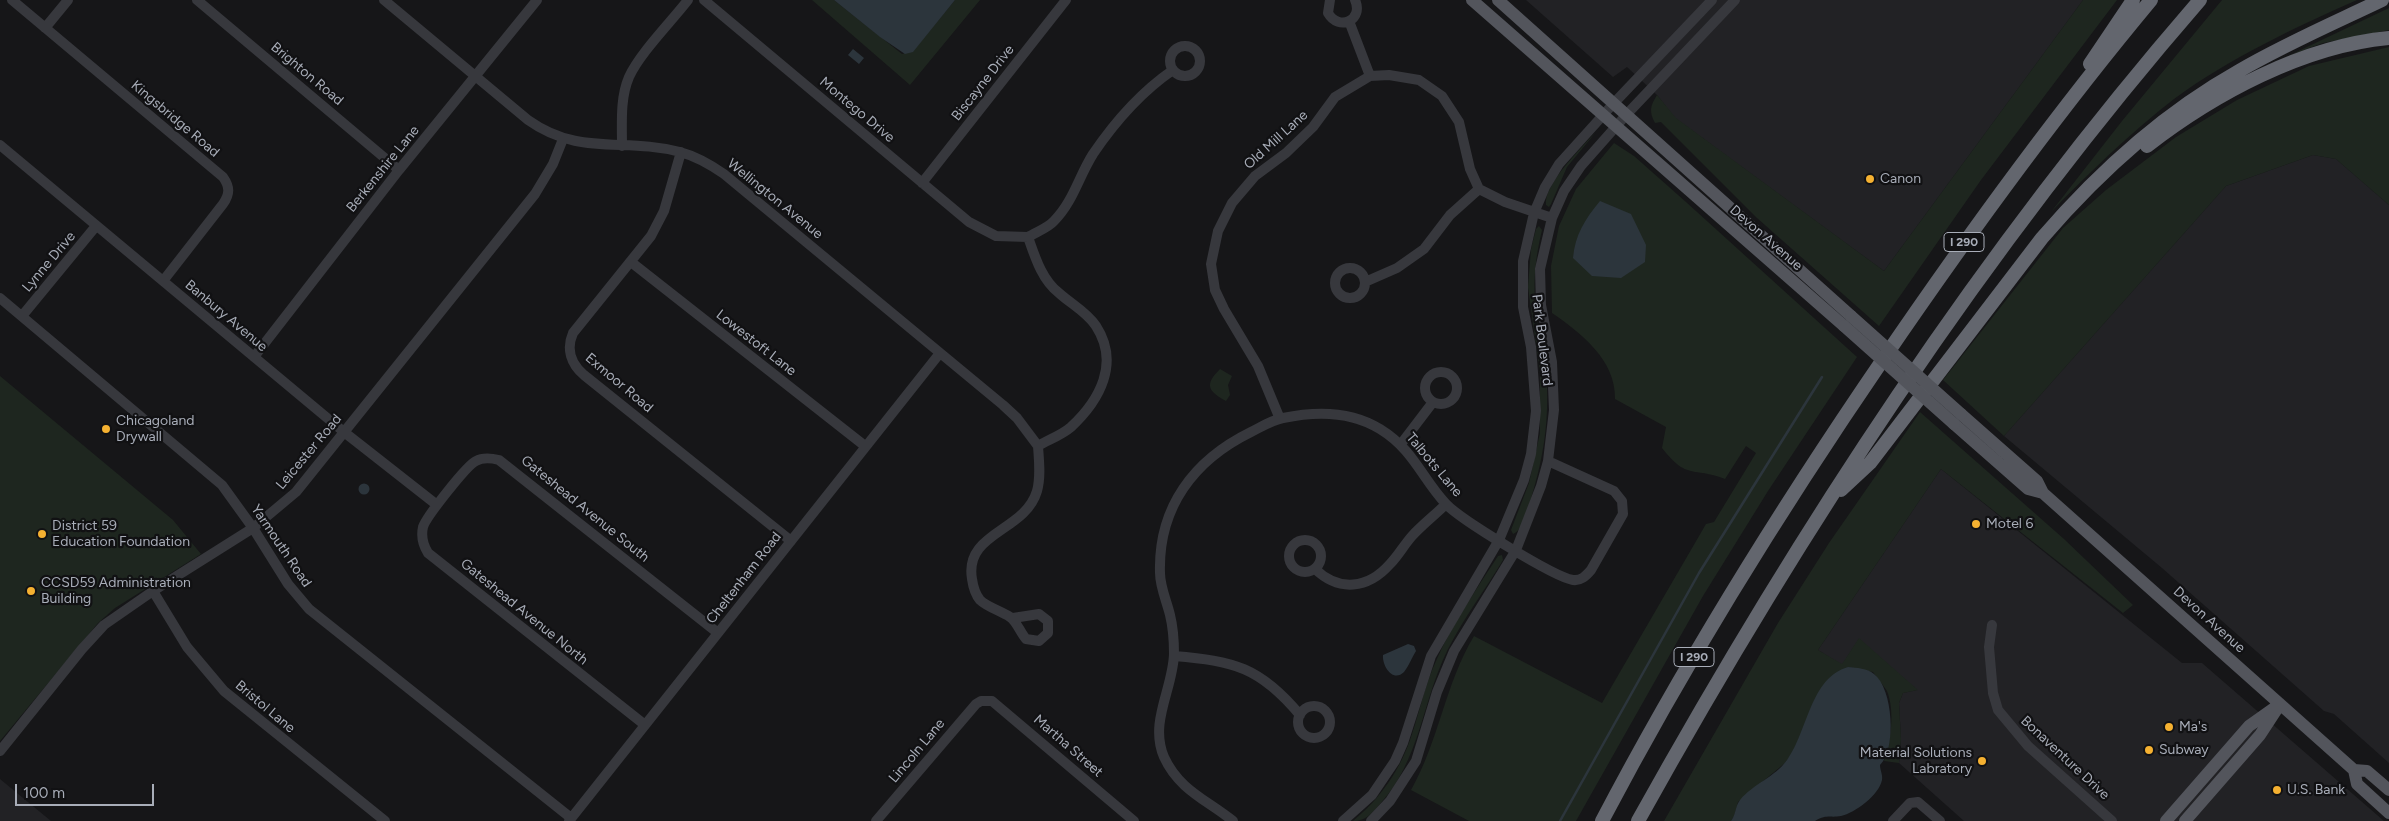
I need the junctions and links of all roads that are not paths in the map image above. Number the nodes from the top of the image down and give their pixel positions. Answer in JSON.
{"nodes":[{"id":1,"x":12,"y":0,"type":"edge"},
{"id":2,"x":68,"y":0,"type":"edge"},
{"id":3,"x":197,"y":0,"type":"edge"},
{"id":4,"x":384,"y":0,"type":"edge"},
{"id":5,"x":537,"y":0,"type":"edge"},
{"id":6,"x":688,"y":0,"type":"edge"},
{"id":7,"x":704,"y":0,"type":"edge"},
{"id":8,"x":1066,"y":0,"type":"edge"},
{"id":9,"x":1330,"y":0,"type":"edge"},
{"id":10,"x":1355,"y":0,"type":"edge"},
{"id":11,"x":1472,"y":0,"type":"edge"},
{"id":12,"x":1498,"y":0,"type":"edge"},
{"id":13,"x":1712,"y":0,"type":"edge"},
{"id":14,"x":1735,"y":0,"type":"edge"},
{"id":15,"x":2133,"y":0,"type":"edge"},
{"id":16,"x":2151,"y":0,"type":"edge"},
{"id":17,"x":2200,"y":0,"type":"edge"},
{"id":18,"x":2382,"y":0,"type":"edge"},
{"id":19,"x":1349,"y":21,"type":"junction"},
{"id":20,"x":45,"y":28,"type":"junction"},
{"id":21,"x":2389,"y":38,"type":"edge"},
{"id":22,"x":1173,"y":70,"type":"dead end"},
{"id":23,"x":1370,"y":76,"type":"junction"},
{"id":24,"x":476,"y":77,"type":"junction"},
{"id":25,"x":1614,"y":103,"type":"junction"},
{"id":26,"x":1627,"y":114,"type":"junction"},
{"id":27,"x":1602,"y":115,"type":"junction"},
{"id":28,"x":1616,"y":127,"type":"junction"},
{"id":29,"x":564,"y":139,"type":"junction"},
{"id":30,"x":0,"y":145,"type":"edge"},
{"id":31,"x":622,"y":146,"type":"junction"},
{"id":32,"x":681,"y":152,"type":"junction"},
{"id":33,"x":2022,"y":165,"type":"junction"},
{"id":34,"x":399,"y":170,"type":"junction"},
{"id":35,"x":922,"y":183,"type":"junction"},
{"id":36,"x":1479,"y":189,"type":"junction"},
{"id":37,"x":1534,"y":213,"type":"junction"},
{"id":38,"x":2063,"y":214,"type":"junction"},
{"id":39,"x":1552,"y":218,"type":"junction"},
{"id":40,"x":96,"y":226,"type":"junction"},
{"id":41,"x":1028,"y":237,"type":"junction"},
{"id":42,"x":631,"y":262,"type":"junction"},
{"id":43,"x":163,"y":281,"type":"junction"},
{"id":44,"x":1365,"y":282,"type":"dead end"},
{"id":45,"x":0,"y":298,"type":"edge"},
{"id":46,"x":22,"y":316,"type":"junction"},
{"id":47,"x":1848,"y":321,"type":"junction"},
{"id":48,"x":940,"y":353,"type":"junction"},
{"id":49,"x":254,"y":357,"type":"junction"},
{"id":50,"x":1433,"y":402,"type":"dead end"},
{"id":51,"x":1280,"y":418,"type":"junction"},
{"id":52,"x":344,"y":432,"type":"junction"},
{"id":53,"x":1401,"y":444,"type":"junction"},
{"id":54,"x":865,"y":446,"type":"junction"},
{"id":55,"x":1038,"y":446,"type":"junction"},
{"id":56,"x":1548,"y":461,"type":"junction"},
{"id":57,"x":1446,"y":504,"type":"junction"},
{"id":58,"x":437,"y":505,"type":"junction"},
{"id":59,"x":1824,"y":506,"type":"junction"},
{"id":60,"x":253,"y":528,"type":"junction"},
{"id":61,"x":1499,"y":540,"type":"junction"},
{"id":62,"x":791,"y":541,"type":"junction"},
{"id":63,"x":1516,"y":550,"type":"junction"},
{"id":64,"x":1315,"y":570,"type":"dead end"},
{"id":65,"x":153,"y":591,"type":"junction"},
{"id":66,"x":1012,"y":618,"type":"dead end"},
{"id":67,"x":1992,"y":625,"type":"dead end"},
{"id":68,"x":718,"y":633,"type":"junction"},
{"id":69,"x":1174,"y":656,"type":"junction"},
{"id":70,"x":981,"y":701,"type":"joint"},
{"id":71,"x":2280,"y":704,"type":"junction"},
{"id":72,"x":1300,"y":715,"type":"dead end"},
{"id":73,"x":645,"y":726,"type":"junction"},
{"id":74,"x":0,"y":751,"type":"edge"},
{"id":75,"x":2354,"y":770,"type":"junction"},
{"id":76,"x":2389,"y":790,"type":"edge"},
{"id":77,"x":2389,"y":813,"type":"edge"},
{"id":78,"x":570,"y":820,"type":"edge"},
{"id":79,"x":385,"y":821,"type":"edge"},
{"id":80,"x":876,"y":821,"type":"edge"},
{"id":81,"x":1134,"y":821,"type":"edge"},
{"id":82,"x":1233,"y":821,"type":"edge"},
{"id":83,"x":1343,"y":821,"type":"edge"},
{"id":84,"x":1371,"y":821,"type":"edge"},
{"id":85,"x":1602,"y":821,"type":"edge"},
{"id":86,"x":1638,"y":821,"type":"edge"},
{"id":87,"x":1893,"y":821,"type":"edge"},
{"id":88,"x":1940,"y":821,"type":"edge"},
{"id":89,"x":2112,"y":821,"type":"edge"},
{"id":90,"x":2166,"y":821,"type":"edge"},
{"id":91,"x":2185,"y":821,"type":"edge"}],
"edges":[{"from":1,"to":20,"type":"street","name":"Kingsbridge Road"},
{"from":2,"to":20,"type":"street"},
{"from":3,"to":34,"type":"street","name":"Brighton Road"},
{"from":4,"to":24,"type":"street","name":"Wellington Avenue"},
{"from":5,"to":24,"type":"street","name":"Berkenshire Lane"},
{"from":6,"to":31,"type":"street"},
{"from":7,"to":35,"type":"street","name":"Montego Drive"},
{"from":8,"to":35,"type":"street","name":"Biscayne Drive"},
{"from":9,"to":19,"type":"street"},
{"from":10,"to":19,"type":"street"},
{"from":11,"to":27,"type":"main road","name":"Devon Avenue"},
{"from":12,"to":25,"type":"main road","name":"Devon Avenue"},
{"from":13,"to":25,"type":"street","name":"Park Boulevard"},
{"from":14,"to":26,"type":"street","name":"Park Boulevard"},
{"from":15,"to":33,"type":"highway"},
{"from":16,"to":33,"type":"highway","number":"I 290"},
{"from":17,"to":59,"type":"highway","number":"I 290"},
{"from":18,"to":38,"type":"highway"},
{"from":19,"to":23,"type":"street"},
{"from":20,"to":43,"type":"street","name":"Kingsbridge Road"},
{"from":21,"to":38,"type":"highway"},
{"from":22,"to":41,"type":"street"},
{"from":23,"to":36,"type":"street"},
{"from":23,"to":51,"type":"street","name":"Old Mill Lane"},
{"from":24,"to":29,"type":"street","name":"Wellington Avenue"},
{"from":24,"to":34,"type":"street","name":"Berkenshire Lane"},
{"from":25,"to":26,"type":"main road","name":"Devon Avenue"},
{"from":25,"to":27,"type":"street","name":"Park Boulevard"},
{"from":26,"to":28,"type":"street","name":"Park Boulevard"},
{"from":26,"to":47,"type":"main road","name":"Devon Avenue"},
{"from":27,"to":28,"type":"main road","name":"Devon Avenue"},
{"from":27,"to":37,"type":"street","name":"Park Boulevard"},
{"from":28,"to":39,"type":"street","name":"Park Boulevard"},
{"from":28,"to":47,"type":"main road","name":"Devon Avenue"},
{"from":29,"to":31,"type":"street","name":"Wellington Avenue"},
{"from":29,"to":52,"type":"street","name":"Leicester Road"},
{"from":30,"to":40,"type":"street","name":"Banbury Avenue"},
{"from":31,"to":32,"type":"street","name":"Wellington Avenue"},
{"from":32,"to":42,"type":"street","name":"Exmoor Road"},
{"from":32,"to":48,"type":"street","name":"Wellington Avenue"},
{"from":33,"to":85,"type":"highway","number":"I 290"},
{"from":34,"to":49,"type":"street","name":"Berkenshire Lane"},
{"from":35,"to":41,"type":"street","name":"Montego Drive"},
{"from":36,"to":37,"type":"street"},
{"from":36,"to":44,"type":"street"},
{"from":37,"to":39,"type":"street"},
{"from":37,"to":61,"type":"street","name":"Park Boulevard"},
{"from":38,"to":59,"type":"highway"},
{"from":39,"to":56,"type":"street","name":"Park Boulevard"},
{"from":40,"to":43,"type":"street","name":"Banbury Avenue"},
{"from":40,"to":46,"type":"street","name":"Lynne Drive"},
{"from":41,"to":55,"type":"street"},
{"from":42,"to":54,"type":"street","name":"Lowestoft Lane"},
{"from":42,"to":62,"type":"street","name":"Exmoor Road"},
{"from":43,"to":49,"type":"street","name":"Banbury Avenue"},
{"from":45,"to":46,"type":"street","name":"Yarmouth Road"},
{"from":46,"to":60,"type":"street","name":"Yarmouth Road"},
{"from":47,"to":71,"type":"main road","name":"Devon Avenue","bridge":true},
{"from":48,"to":54,"type":"street","name":"Cheltenham Road"},
{"from":48,"to":55,"type":"street","name":"Wellington Avenue"},
{"from":49,"to":52,"type":"street","name":"Banbury Avenue"},
{"from":50,"to":53,"type":"street"},
{"from":51,"to":53,"type":"street","name":"Talbots Lane"},
{"from":51,"to":69,"type":"street","name":"Talbots Lane"},
{"from":52,"to":58,"type":"street","name":"Banbury Avenue"},
{"from":52,"to":60,"type":"street","name":"Leicester Road"},
{"from":53,"to":57,"type":"street","name":"Talbots Lane"},
{"from":54,"to":62,"type":"street","name":"Cheltenham Road"},
{"from":55,"to":66,"type":"street"},
{"from":56,"to":63,"type":"street","name":"Park Boulevard"},
{"from":56,"to":63,"type":"street","name":"Talbots Lane"},
{"from":57,"to":61,"type":"street","name":"Talbots Lane"},
{"from":57,"to":64,"type":"street"},
{"from":58,"to":68,"type":"street","name":"Gateshead Avenue South"},
{"from":58,"to":73,"type":"street","name":"Gateshead Avenue North"},
{"from":59,"to":86,"type":"highway","number":"I 290"},
{"from":60,"to":65,"type":"street","name":"Leicester Road"},
{"from":60,"to":78,"type":"street","name":"Yarmouth Road"},
{"from":61,"to":63,"type":"street","name":"Talbots Lane"},
{"from":61,"to":83,"type":"street","name":"Park Boulevard"},
{"from":62,"to":68,"type":"street","name":"Cheltenham Road"},
{"from":63,"to":84,"type":"street","name":"Park Boulevard"},
{"from":65,"to":74,"type":"street","name":"Leicester Road"},
{"from":65,"to":79,"type":"street","name":"Bristol Lane"},
{"from":67,"to":89,"type":"street","name":"Bonaventure Drive"},
{"from":68,"to":73,"type":"street","name":"Cheltenham Road"},
{"from":69,"to":72,"type":"street"},
{"from":69,"to":82,"type":"street","name":"Talbots Lane"},
{"from":70,"to":80,"type":"street","name":"Lincoln Lane"},
{"from":70,"to":81,"type":"street","name":"Martha Street"},
{"from":71,"to":75,"type":"main road","name":"Devon Avenue"},
{"from":71,"to":90,"type":"main road"},
{"from":71,"to":91,"type":"main road"},
{"from":73,"to":78,"type":"street","name":"Cheltenham Road"},
{"from":75,"to":76,"type":"main road","name":"Devon Avenue"},
{"from":75,"to":77,"type":"main road","name":"Devon Avenue"},
{"from":87,"to":88,"type":"street"}]}
